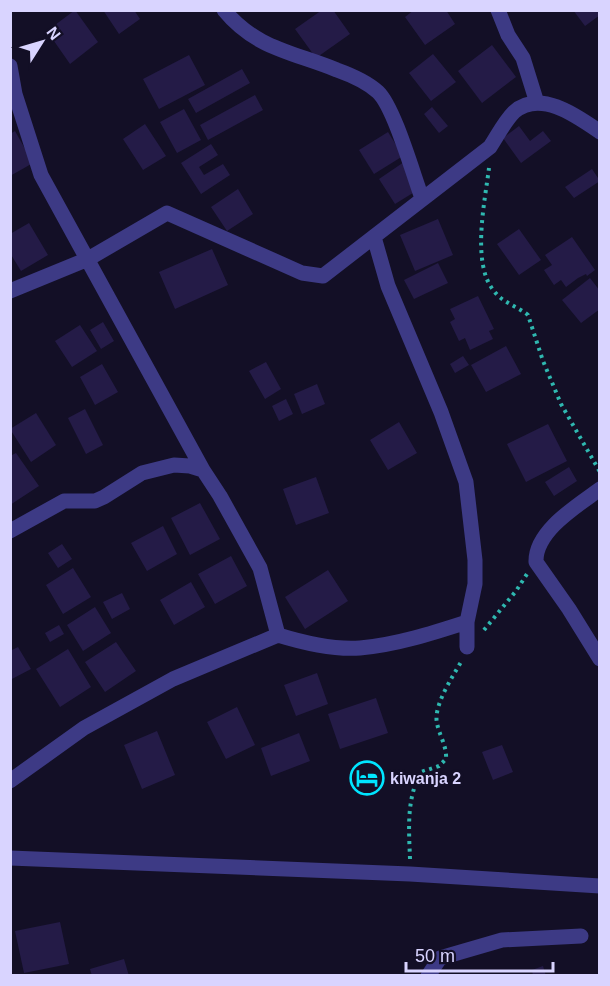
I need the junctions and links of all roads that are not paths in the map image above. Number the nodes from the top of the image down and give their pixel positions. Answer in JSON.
{"nodes":[{"id":1,"x":224,"y":10,"type":"edge"},
{"id":2,"x":498,"y":10,"type":"edge"},
{"id":3,"x":10,"y":66,"type":"edge"},
{"id":4,"x":537,"y":103,"type":"junction"},
{"id":5,"x":600,"y":132,"type":"edge"},
{"id":6,"x":422,"y":198,"type":"junction"},
{"id":7,"x":374,"y":237,"type":"junction"},
{"id":8,"x":88,"y":260,"type":"junction"},
{"id":9,"x":10,"y":291,"type":"edge"},
{"id":10,"x":202,"y":470,"type":"junction"},
{"id":11,"x":600,"y":489,"type":"edge"},
{"id":12,"x":10,"y":531,"type":"edge"},
{"id":13,"x":467,"y":622,"type":"junction"},
{"id":14,"x":278,"y":635,"type":"junction"},
{"id":15,"x":467,"y":647,"type":"road end"},
{"id":16,"x":600,"y":659,"type":"edge"},
{"id":17,"x":10,"y":781,"type":"edge"},
{"id":18,"x":10,"y":858,"type":"edge"},
{"id":19,"x":252,"y":868,"type":"junction"},
{"id":20,"x":597,"y":883,"type":"edge"},
{"id":21,"x":581,"y":936,"type":"dead end"},
{"id":22,"x":428,"y":975,"type":"edge"}],
"edges":[{"from":1,"to":6,"type":"street"},
{"from":2,"to":4,"type":"street"},
{"from":3,"to":8,"type":"street"},
{"from":4,"to":5,"type":"street"},
{"from":4,"to":6,"type":"street"},
{"from":6,"to":7,"type":"street"},
{"from":7,"to":8,"type":"street"},
{"from":7,"to":13,"type":"street"},
{"from":8,"to":9,"type":"street"},
{"from":8,"to":10,"type":"street"},
{"from":10,"to":12,"type":"street"},
{"from":10,"to":14,"type":"street"},
{"from":11,"to":16,"type":"street"},
{"from":13,"to":14,"type":"street"},
{"from":13,"to":15,"type":"street"},
{"from":14,"to":17,"type":"street"},
{"from":18,"to":19,"type":"street"},
{"from":19,"to":20,"type":"street"},
{"from":19,"to":20,"type":"street"},
{"from":21,"to":22,"type":"street"}]}
